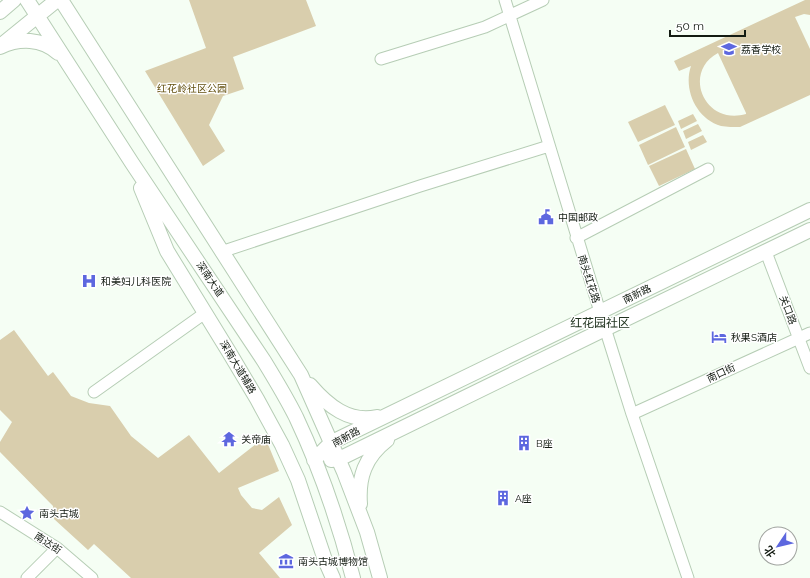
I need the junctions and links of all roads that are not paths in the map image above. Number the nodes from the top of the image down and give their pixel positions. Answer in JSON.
{"nodes":[{"id":1,"x":14,"y":0,"type":"edge"},
{"id":2,"x":27,"y":0,"type":"edge"},
{"id":3,"x":57,"y":0,"type":"edge"},
{"id":4,"x":61,"y":0,"type":"edge"},
{"id":5,"x":505,"y":0,"type":"edge"},
{"id":6,"x":543,"y":0,"type":"edge"},
{"id":7,"x":0,"y":12,"type":"edge"},
{"id":8,"x":37,"y":16,"type":"junction"},
{"id":9,"x":509,"y":16,"type":"junction"},
{"id":10,"x":0,"y":46,"type":"edge"},
{"id":11,"x":381,"y":59,"type":"dead end"},
{"id":12,"x":66,"y":60,"type":"junction"},
{"id":13,"x":549,"y":146,"type":"junction"},
{"id":14,"x":132,"y":163,"type":"junction"},
{"id":15,"x":708,"y":169,"type":"dead end"},
{"id":16,"x":810,"y":210,"type":"edge"},
{"id":17,"x":810,"y":230,"type":"edge"},
{"id":18,"x":576,"y":238,"type":"junction"},
{"id":19,"x":221,"y":252,"type":"junction"},
{"id":20,"x":766,"y":252,"type":"junction"},
{"id":21,"x":600,"y":312,"type":"junction"},
{"id":22,"x":205,"y":313,"type":"junction"},
{"id":23,"x":605,"y":329,"type":"junction"},
{"id":24,"x":810,"y":333,"type":"edge"},
{"id":25,"x":799,"y":337,"type":"junction"},
{"id":26,"x":810,"y":368,"type":"edge"},
{"id":27,"x":301,"y":375,"type":"junction"},
{"id":28,"x":94,"y":392,"type":"dead end"},
{"id":29,"x":392,"y":414,"type":"junction"},
{"id":30,"x":632,"y":414,"type":"junction"},
{"id":31,"x":400,"y":430,"type":"junction"},
{"id":32,"x":332,"y":442,"type":"junction"},
{"id":33,"x":314,"y":460,"type":"junction"},
{"id":34,"x":339,"y":460,"type":"junction"},
{"id":35,"x":0,"y":512,"type":"edge"},
{"id":36,"x":366,"y":532,"type":"junction"},
{"id":37,"x":57,"y":548,"type":"junction"},
{"id":38,"x":27,"y":578,"type":"edge"},
{"id":39,"x":92,"y":578,"type":"edge"},
{"id":40,"x":332,"y":578,"type":"edge"},
{"id":41,"x":353,"y":578,"type":"edge"},
{"id":42,"x":380,"y":578,"type":"edge"},
{"id":43,"x":688,"y":578,"type":"edge"}],
"edges":[{"from":1,"to":7,"type":"main road"},
{"from":2,"to":8,"type":"main road","name":"深南大道"},
{"from":3,"to":8,"type":"main road"},
{"from":4,"to":19,"type":"main road"},
{"from":5,"to":9,"type":"street","name":"南头红花路"},
{"from":6,"to":9,"type":"street"},
{"from":8,"to":10,"type":"main road"},
{"from":8,"to":12,"type":"main road","name":"深南大道"},
{"from":9,"to":11,"type":"street"},
{"from":9,"to":13,"type":"street","name":"南头红花路"},
{"from":10,"to":12,"type":"main road"},
{"from":12,"to":14,"type":"main road","name":"深南大道"},
{"from":13,"to":18,"type":"street","name":"南头红花路"},
{"from":13,"to":19,"type":"street"},
{"from":14,"to":22,"type":"main road","name":"深南大道辅路"},
{"from":14,"to":33,"type":"main road","name":"深南大道"},
{"from":15,"to":18,"type":"street"},
{"from":16,"to":21,"type":"main road","name":"南新路"},
{"from":17,"to":20,"type":"main road","name":"南新路"},
{"from":18,"to":21,"type":"street","name":"南头红花路"},
{"from":19,"to":27,"type":"main road"},
{"from":20,"to":23,"type":"main road","name":"南新路"},
{"from":20,"to":25,"type":"street","name":"关口路"},
{"from":21,"to":23,"type":"street","name":"南头红花路"},
{"from":21,"to":29,"type":"main road","name":"南新路"},
{"from":22,"to":28,"type":"street"},
{"from":22,"to":40,"type":"main road","name":"深南大道辅路"},
{"from":23,"to":30,"type":"street","name":"南头红花路"},
{"from":23,"to":31,"type":"main road","name":"南新路"},
{"from":24,"to":25,"type":"street","name":"南口街"},
{"from":25,"to":26,"type":"street","name":"关口路"},
{"from":25,"to":30,"type":"street","name":"南口街"},
{"from":27,"to":29,"type":"main road"},
{"from":27,"to":32,"type":"main road"},
{"from":29,"to":32,"type":"main road","name":"南新路"},
{"from":30,"to":43,"type":"street","name":"南头红花路"},
{"from":31,"to":34,"type":"main road","name":"南新路"},
{"from":31,"to":36,"type":"main road"},
{"from":32,"to":33,"type":"main road","name":"南新路"},
{"from":32,"to":34,"type":"main road"},
{"from":33,"to":34,"type":"main road","name":"南新路"},
{"from":33,"to":41,"type":"main road","name":"深南大道"},
{"from":34,"to":36,"type":"main road"},
{"from":35,"to":37,"type":"street","name":"南达街"},
{"from":36,"to":42,"type":"main road"},
{"from":37,"to":38,"type":"street"},
{"from":37,"to":39,"type":"street","name":"南达街"}]}
